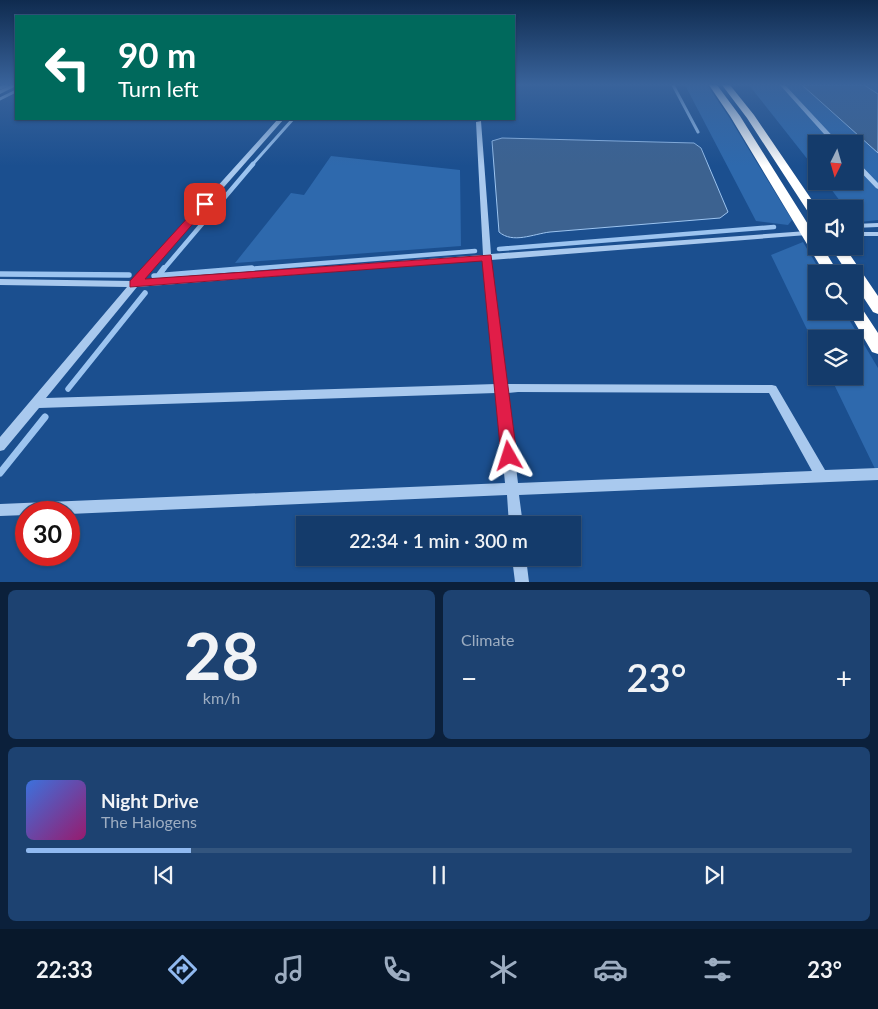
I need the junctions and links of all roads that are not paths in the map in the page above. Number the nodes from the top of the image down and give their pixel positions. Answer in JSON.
{"nodes":[{"id":1,"x":732,"y":112,"type":"edge"},
{"id":2,"x":747,"y":112,"type":"edge"},
{"id":3,"x":807,"y":112,"type":"edge"},
{"id":4,"x":280,"y":120,"type":"edge"},
{"id":5,"x":479,"y":122,"type":"dead end"},
{"id":6,"x":829,"y":135,"type":"edge"},
{"id":7,"x":863,"y":171,"type":"edge"},
{"id":8,"x":878,"y":187,"type":"edge"},
{"id":9,"x":808,"y":203,"type":"edge"},
{"id":10,"x":878,"y":225,"type":"edge"},
{"id":11,"x":863,"y":226,"type":"edge"},
{"id":12,"x":807,"y":232,"type":"junction"},
{"id":13,"x":863,"y":234,"type":"edge"},
{"id":14,"x":878,"y":234,"type":"edge"},
{"id":15,"x":843,"y":255,"type":"edge"},
{"id":16,"x":487,"y":257,"type":"junction"},
{"id":17,"x":827,"y":265,"type":"edge"},
{"id":18,"x":0,"y":282,"type":"edge"},
{"id":19,"x":134,"y":284,"type":"junction"},
{"id":20,"x":878,"y":308,"type":"edge"},
{"id":21,"x":861,"y":320,"type":"edge"},
{"id":22,"x":878,"y":347,"type":"edge"},
{"id":23,"x":502,"y":389,"type":"junction"},
{"id":24,"x":35,"y":403,"type":"junction"},
{"id":25,"x":0,"y":446,"type":"edge"},
{"id":26,"x":878,"y":474,"type":"edge"},
{"id":27,"x":822,"y":476,"type":"junction"},
{"id":28,"x":512,"y":489,"type":"junction"},
{"id":29,"x":0,"y":510,"type":"edge"},
{"id":30,"x":515,"y":516,"type":"edge"},
{"id":31,"x":520,"y":566,"type":"edge"},
{"id":32,"x":522,"y":582,"type":"edge"}],
"edges":[{"from":1,"to":12,"type":"highway"},
{"from":2,"to":9,"type":"highway"},
{"from":3,"to":6,"type":"street"},
{"from":4,"to":19,"type":"street"},
{"from":5,"to":16,"type":"street"},
{"from":7,"to":8,"type":"street"},
{"from":10,"to":11,"type":"street"},
{"from":12,"to":16,"type":"street"},
{"from":12,"to":17,"type":"highway"},
{"from":13,"to":14,"type":"street"},
{"from":15,"to":20,"type":"highway"},
{"from":16,"to":19,"type":"street"},
{"from":16,"to":23,"type":"street"},
{"from":18,"to":19,"type":"street"},
{"from":19,"to":24,"type":"street"},
{"from":21,"to":22,"type":"highway"},
{"from":23,"to":24,"type":"street"},
{"from":23,"to":27,"type":"street"},
{"from":23,"to":28,"type":"street"},
{"from":24,"to":25,"type":"street"},
{"from":26,"to":27,"type":"street"},
{"from":27,"to":28,"type":"street"},
{"from":28,"to":29,"type":"street"},
{"from":28,"to":30,"type":"street"},
{"from":31,"to":32,"type":"street"}]}
